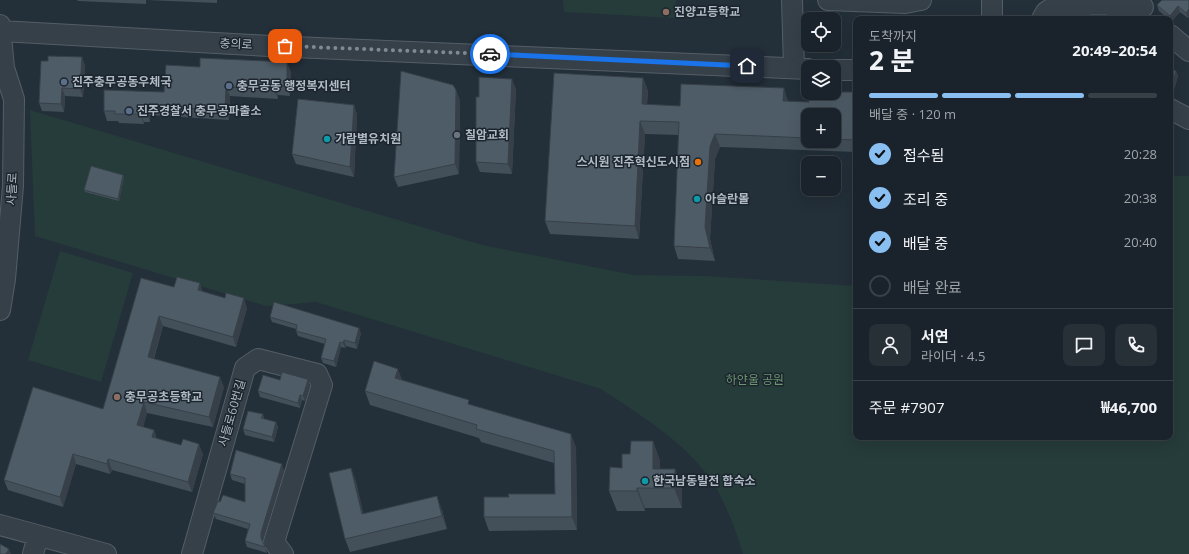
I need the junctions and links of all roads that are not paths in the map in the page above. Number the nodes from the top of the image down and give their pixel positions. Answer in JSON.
{"nodes":[{"id":1,"x":792,"y":0,"type":"edge"},
{"id":2,"x":828,"y":0,"type":"edge"},
{"id":3,"x":921,"y":0,"type":"edge"},
{"id":4,"x":992,"y":0,"type":"edge"},
{"id":5,"x":1147,"y":9,"type":"edge"},
{"id":6,"x":992,"y":16,"type":"edge"},
{"id":7,"x":1044,"y":16,"type":"edge"},
{"id":8,"x":0,"y":25,"type":"edge"},
{"id":9,"x":0,"y":31,"type":"edge"},
{"id":10,"x":1173,"y":37,"type":"edge"},
{"id":11,"x":1189,"y":50,"type":"edge"},
{"id":12,"x":801,"y":68,"type":"edge"},
{"id":13,"x":841,"y":70,"type":"edge"},
{"id":14,"x":853,"y":70,"type":"edge"},
{"id":15,"x":2,"y":71,"type":"edge"},
{"id":16,"x":1173,"y":111,"type":"edge"},
{"id":17,"x":1189,"y":119,"type":"edge"},
{"id":18,"x":0,"y":310,"type":"edge"},
{"id":19,"x":0,"y":525,"type":"edge"},
{"id":20,"x":36,"y":545,"type":"edge"},
{"id":21,"x":106,"y":554,"type":"edge"},
{"id":22,"x":192,"y":554,"type":"edge"},
{"id":23,"x":283,"y":554,"type":"edge"}],
"edges":[{"from":1,"to":12,"type":"street"},
{"from":2,"to":3,"type":"street"},
{"from":4,"to":6,"type":"street"},
{"from":5,"to":7,"type":"street"},
{"from":8,"to":9,"type":"street","name":"사들로"},
{"from":9,"to":12,"type":"street","name":"충의로"},
{"from":9,"to":15,"type":"street","name":"사들로"},
{"from":10,"to":11,"type":"street"},
{"from":13,"to":14,"type":"street"},
{"from":15,"to":18,"type":"street","name":"사들로"},
{"from":16,"to":17,"type":"street"},
{"from":19,"to":20,"type":"street"},
{"from":20,"to":21,"type":"street"},
{"from":22,"to":23,"type":"street","name":"사들로60번길"}]}
